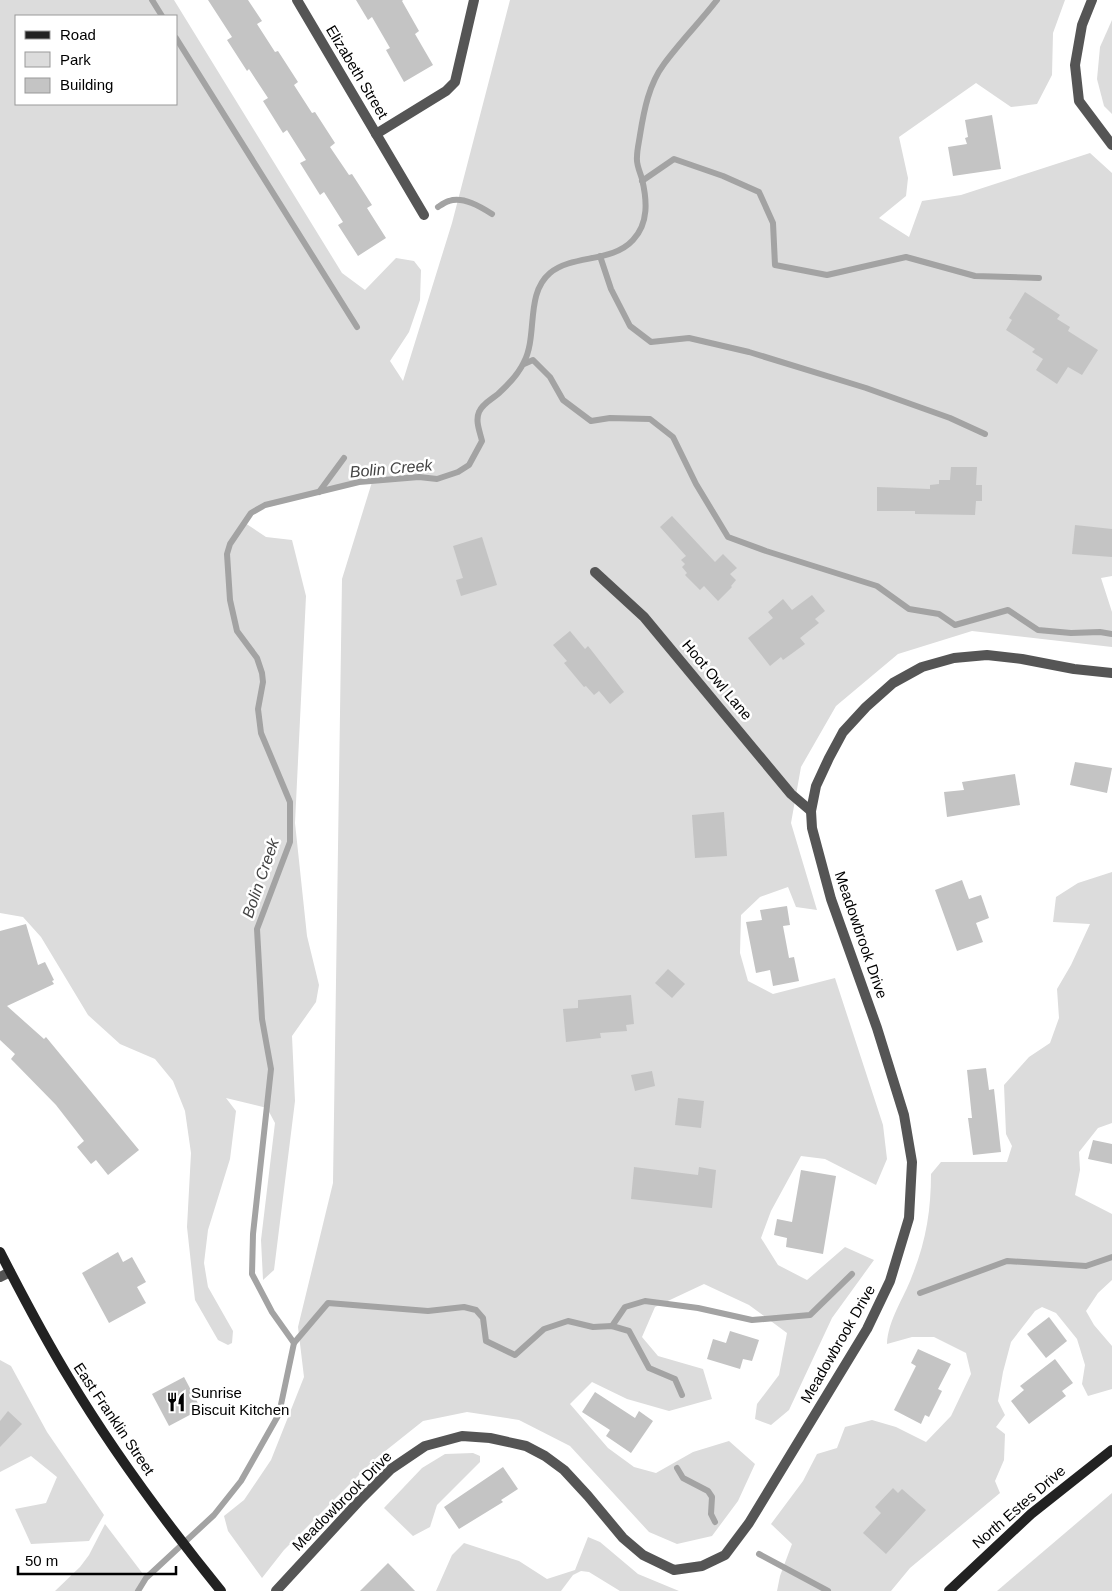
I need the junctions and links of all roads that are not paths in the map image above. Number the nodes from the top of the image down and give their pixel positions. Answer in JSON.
{"nodes":[{"id":1,"x":297,"y":0,"type":"edge"},
{"id":2,"x":474,"y":0,"type":"edge"},
{"id":3,"x":1092,"y":0,"type":"edge"},
{"id":4,"x":376,"y":134,"type":"junction"},
{"id":5,"x":1112,"y":145,"type":"edge"},
{"id":6,"x":424,"y":215,"type":"dead end"},
{"id":7,"x":595,"y":572,"type":"dead end"},
{"id":8,"x":1112,"y":673,"type":"edge"},
{"id":9,"x":811,"y":811,"type":"junction"},
{"id":10,"x":0,"y":1252,"type":"edge"},
{"id":11,"x":10,"y":1272,"type":"junction"},
{"id":12,"x":0,"y":1277,"type":"edge"},
{"id":13,"x":1112,"y":1450,"type":"edge"},
{"id":14,"x":221,"y":1591,"type":"edge"},
{"id":15,"x":276,"y":1591,"type":"edge"},
{"id":16,"x":949,"y":1591,"type":"edge"}],
"edges":[{"from":1,"to":4,"type":"street","name":"Elizabeth Street"},
{"from":2,"to":4,"type":"street","name":"Elizabeth Street"},
{"from":3,"to":5,"type":"street"},
{"from":4,"to":6,"type":"street","name":"Elizabeth Street"},
{"from":7,"to":9,"type":"street","name":"Hoot Owl Lane"},
{"from":8,"to":9,"type":"street","name":"Meadowbrook Drive"},
{"from":9,"to":15,"type":"street","name":"Meadowbrook Drive"},
{"from":10,"to":11,"type":"main road","name":"East Franklin Street"},
{"from":11,"to":12,"type":"street"},
{"from":11,"to":14,"type":"main road","name":"East Franklin Street"},
{"from":13,"to":16,"type":"main road","name":"North Estes Drive"}]}
